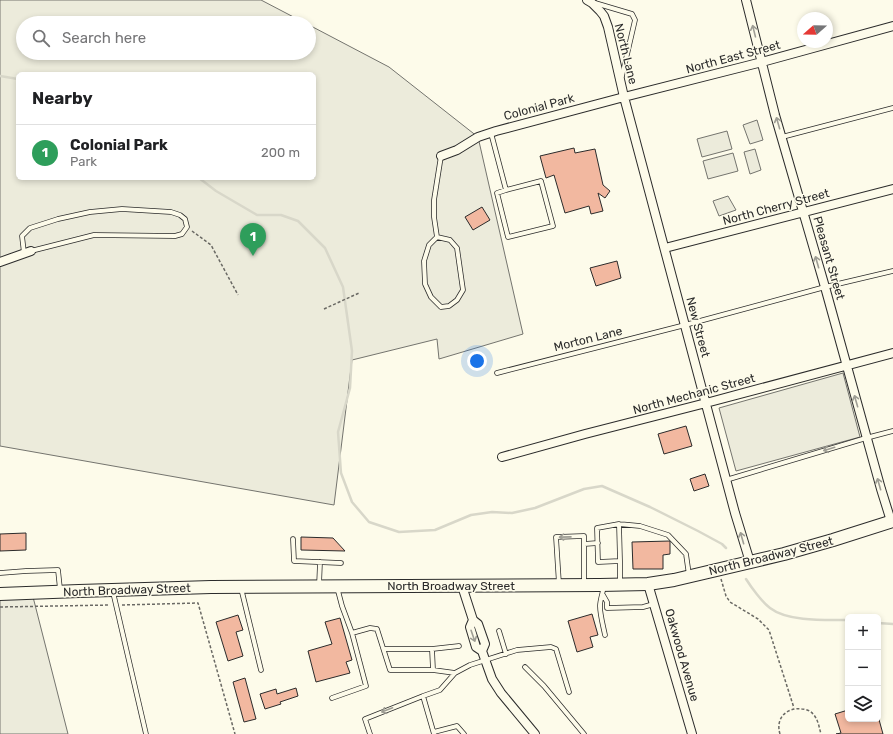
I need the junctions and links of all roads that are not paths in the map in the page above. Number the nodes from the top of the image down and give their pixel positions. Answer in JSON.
{"nodes":[{"id":1,"x":746,"y":0,"type":"edge"},
{"id":2,"x":589,"y":1,"type":"edge"},
{"id":3,"x":893,"y":26,"type":"edge"},
{"id":4,"x":762,"y":62,"type":"junction"},
{"id":5,"x":620,"y":81,"type":"junction"},
{"id":6,"x":624,"y":97,"type":"junction"},
{"id":7,"x":893,"y":108,"type":"edge"},
{"id":8,"x":491,"y":133,"type":"junction"},
{"id":9,"x":782,"y":137,"type":"junction"},
{"id":10,"x":441,"y":156,"type":"joint"},
{"id":11,"x":893,"y":189,"type":"edge"},
{"id":12,"x":506,"y":190,"type":"junction"},
{"id":13,"x":804,"y":213,"type":"junction"},
{"id":14,"x":438,"y":237,"type":"junction"},
{"id":15,"x":665,"y":248,"type":"junction"},
{"id":16,"x":28,"y":252,"type":"junction"},
{"id":17,"x":0,"y":262,"type":"edge"},
{"id":18,"x":893,"y":271,"type":"edge"},
{"id":19,"x":825,"y":287,"type":"junction"},
{"id":20,"x":685,"y":325,"type":"junction"},
{"id":21,"x":893,"y":353,"type":"edge"},
{"id":22,"x":846,"y":366,"type":"junction"},
{"id":23,"x":496,"y":373,"type":"dead end"},
{"id":24,"x":706,"y":403,"type":"junction"},
{"id":25,"x":893,"y":431,"type":"edge"},
{"id":26,"x":866,"y":438,"type":"junction"},
{"id":27,"x":502,"y":457,"type":"dead end"},
{"id":28,"x":726,"y":480,"type":"junction"},
{"id":29,"x":892,"y":521,"type":"edge"},
{"id":30,"x":619,"y":524,"type":"junction"},
{"id":31,"x":294,"y":539,"type":"dead end"},
{"id":32,"x":598,"y":543,"type":"junction"},
{"id":33,"x":584,"y":544,"type":"junction"},
{"id":34,"x":620,"y":561,"type":"junction"},
{"id":35,"x":320,"y":562,"type":"junction"},
{"id":36,"x":750,"y":562,"type":"junction"},
{"id":37,"x":341,"y":563,"type":"dead end"},
{"id":38,"x":0,"y":573,"type":"edge"},
{"id":39,"x":689,"y":577,"type":"junction"},
{"id":40,"x":620,"y":584,"type":"junction"},
{"id":41,"x":648,"y":584,"type":"junction"},
{"id":42,"x":559,"y":585,"type":"junction"},
{"id":43,"x":584,"y":585,"type":"junction"},
{"id":44,"x":462,"y":586,"type":"junction"},
{"id":45,"x":241,"y":587,"type":"junction"},
{"id":46,"x":319,"y":587,"type":"junction"},
{"id":47,"x":337,"y":587,"type":"junction"},
{"id":48,"x":113,"y":590,"type":"junction"},
{"id":49,"x":603,"y":590,"type":"junction"},
{"id":50,"x":60,"y":591,"type":"junction"},
{"id":51,"x":0,"y":594,"type":"edge"},
{"id":52,"x":654,"y":604,"type":"junction"},
{"id":53,"x":499,"y":631,"type":"dead end"},
{"id":54,"x":352,"y":634,"type":"junction"},
{"id":55,"x":605,"y":635,"type":"dead end"},
{"id":56,"x":459,"y":646,"type":"dead end"},
{"id":57,"x":384,"y":649,"type":"junction"},
{"id":58,"x":432,"y":649,"type":"junction"},
{"id":59,"x":506,"y":654,"type":"junction"},
{"id":60,"x":485,"y":660,"type":"junction"},
{"id":61,"x":525,"y":667,"type":"dead end"},
{"id":62,"x":261,"y":670,"type":"dead end"},
{"id":63,"x":433,"y":670,"type":"junction"},
{"id":64,"x":455,"y":674,"type":"junction"},
{"id":65,"x":569,"y":692,"type":"dead end"},
{"id":66,"x":423,"y":696,"type":"junction"},
{"id":67,"x":332,"y":698,"type":"dead end"},
{"id":68,"x":434,"y":733,"type":"edge"},
{"id":69,"x":146,"y":734,"type":"edge"},
{"id":70,"x":370,"y":734,"type":"edge"},
{"id":71,"x":464,"y":734,"type":"edge"},
{"id":72,"x":535,"y":734,"type":"edge"},
{"id":73,"x":584,"y":734,"type":"edge"},
{"id":74,"x":692,"y":734,"type":"edge"}],
"edges":[{"from":4,"to":1,"type":"street","name":"Pleasant Street","one_way":true},
{"from":2,"to":5,"type":"street","name":"North Lane"},
{"from":2,"to":5,"type":"lane"},
{"from":3,"to":4,"type":"street","name":"North East Street"},
{"from":4,"to":6,"type":"street","name":"North East Street"},
{"from":9,"to":4,"type":"street","name":"Pleasant Street","one_way":true},
{"from":5,"to":6,"type":"street","name":"North Lane"},
{"from":6,"to":8,"type":"street","name":"Colonial Park"},
{"from":6,"to":15,"type":"street","name":"New Street"},
{"from":7,"to":9,"type":"lane"},
{"from":8,"to":10,"type":"street","name":"Colonial Park"},
{"from":8,"to":12,"type":"lane"},
{"from":9,"to":13,"type":"street","name":"Pleasant Street"},
{"from":10,"to":14,"type":"lane"},
{"from":11,"to":13,"type":"street","name":"North Cherry Street"},
{"from":12,"to":12,"type":"lane"},
{"from":13,"to":15,"type":"street","name":"North Cherry Street"},
{"from":19,"to":13,"type":"street","name":"Pleasant Street","one_way":true},
{"from":14,"to":14,"type":"lane"},
{"from":15,"to":20,"type":"street","name":"New Street"},
{"from":16,"to":16,"type":"lane"},
{"from":16,"to":17,"type":"street"},
{"from":18,"to":19,"type":"lane","name":"Morton Lane"},
{"from":19,"to":20,"type":"lane","name":"Morton Lane"},
{"from":19,"to":22,"type":"street","name":"Pleasant Street"},
{"from":20,"to":23,"type":"lane","name":"Morton Lane"},
{"from":20,"to":24,"type":"street","name":"New Street"},
{"from":21,"to":22,"type":"street","name":"North Mechanic Street"},
{"from":22,"to":24,"type":"street","name":"North Mechanic Street"},
{"from":26,"to":22,"type":"street","name":"Pleasant Street","one_way":true},
{"from":24,"to":27,"type":"street","name":"North Mechanic Street"},
{"from":24,"to":28,"type":"street","name":"New Street"},
{"from":25,"to":26,"type":"lane"},
{"from":26,"to":28,"type":"lane","one_way":true},
{"from":29,"to":26,"type":"street","name":"Pleasant Street","one_way":true},
{"from":36,"to":28,"type":"street","name":"New Street","one_way":true},
{"from":29,"to":36,"type":"main road","name":"North Broadway Street"},
{"from":30,"to":32,"type":"lane"},
{"from":30,"to":34,"type":"lane"},
{"from":30,"to":39,"type":"lane"},
{"from":31,"to":35,"type":"lane"},
{"from":32,"to":33,"type":"lane"},
{"from":32,"to":34,"type":"lane"},
{"from":33,"to":42,"type":"lane","one_way":true},
{"from":33,"to":43,"type":"lane"},
{"from":34,"to":40,"type":"lane"},
{"from":35,"to":37,"type":"lane"},
{"from":35,"to":46,"type":"lane"},
{"from":36,"to":39,"type":"main road","name":"North Broadway Street"},
{"from":38,"to":50,"type":"lane"},
{"from":39,"to":41,"type":"main road","name":"North Broadway Street"},
{"from":40,"to":41,"type":"main road","name":"North Broadway Street"},
{"from":40,"to":49,"type":"main road","name":"North Broadway Street"},
{"from":41,"to":52,"type":"street","name":"Oakwood Avenue"},
{"from":42,"to":43,"type":"main road","name":"North Broadway Street"},
{"from":42,"to":44,"type":"main road","name":"North Broadway Street"},
{"from":43,"to":49,"type":"main road","name":"North Broadway Street"},
{"from":44,"to":47,"type":"main road","name":"North Broadway Street"},
{"from":44,"to":60,"type":"street"},
{"from":45,"to":46,"type":"main road","name":"North Broadway Street"},
{"from":45,"to":48,"type":"main road","name":"North Broadway Street"},
{"from":45,"to":62,"type":"lane"},
{"from":46,"to":47,"type":"main road","name":"North Broadway Street"},
{"from":47,"to":54,"type":"lane"},
{"from":48,"to":50,"type":"main road","name":"North Broadway Street"},
{"from":48,"to":69,"type":"lane"},
{"from":49,"to":52,"type":"lane"},
{"from":49,"to":55,"type":"lane"},
{"from":50,"to":51,"type":"main road","name":"North Broadway Street"},
{"from":52,"to":74,"type":"street","name":"Oakwood Avenue"},
{"from":53,"to":59,"type":"lane"},
{"from":54,"to":57,"type":"lane"},
{"from":54,"to":67,"type":"lane"},
{"from":56,"to":58,"type":"lane"},
{"from":57,"to":58,"type":"lane"},
{"from":57,"to":63,"type":"lane"},
{"from":58,"to":63,"type":"lane"},
{"from":59,"to":60,"type":"lane"},
{"from":59,"to":65,"type":"lane"},
{"from":60,"to":64,"type":"lane"},
{"from":60,"to":72,"type":"street"},
{"from":61,"to":73,"type":"lane"},
{"from":63,"to":64,"type":"lane"},
{"from":64,"to":66,"type":"lane"},
{"from":66,"to":68,"type":"lane"},
{"from":66,"to":70,"type":"lane","one_way":true},
{"from":68,"to":71,"type":"lane"}]}
